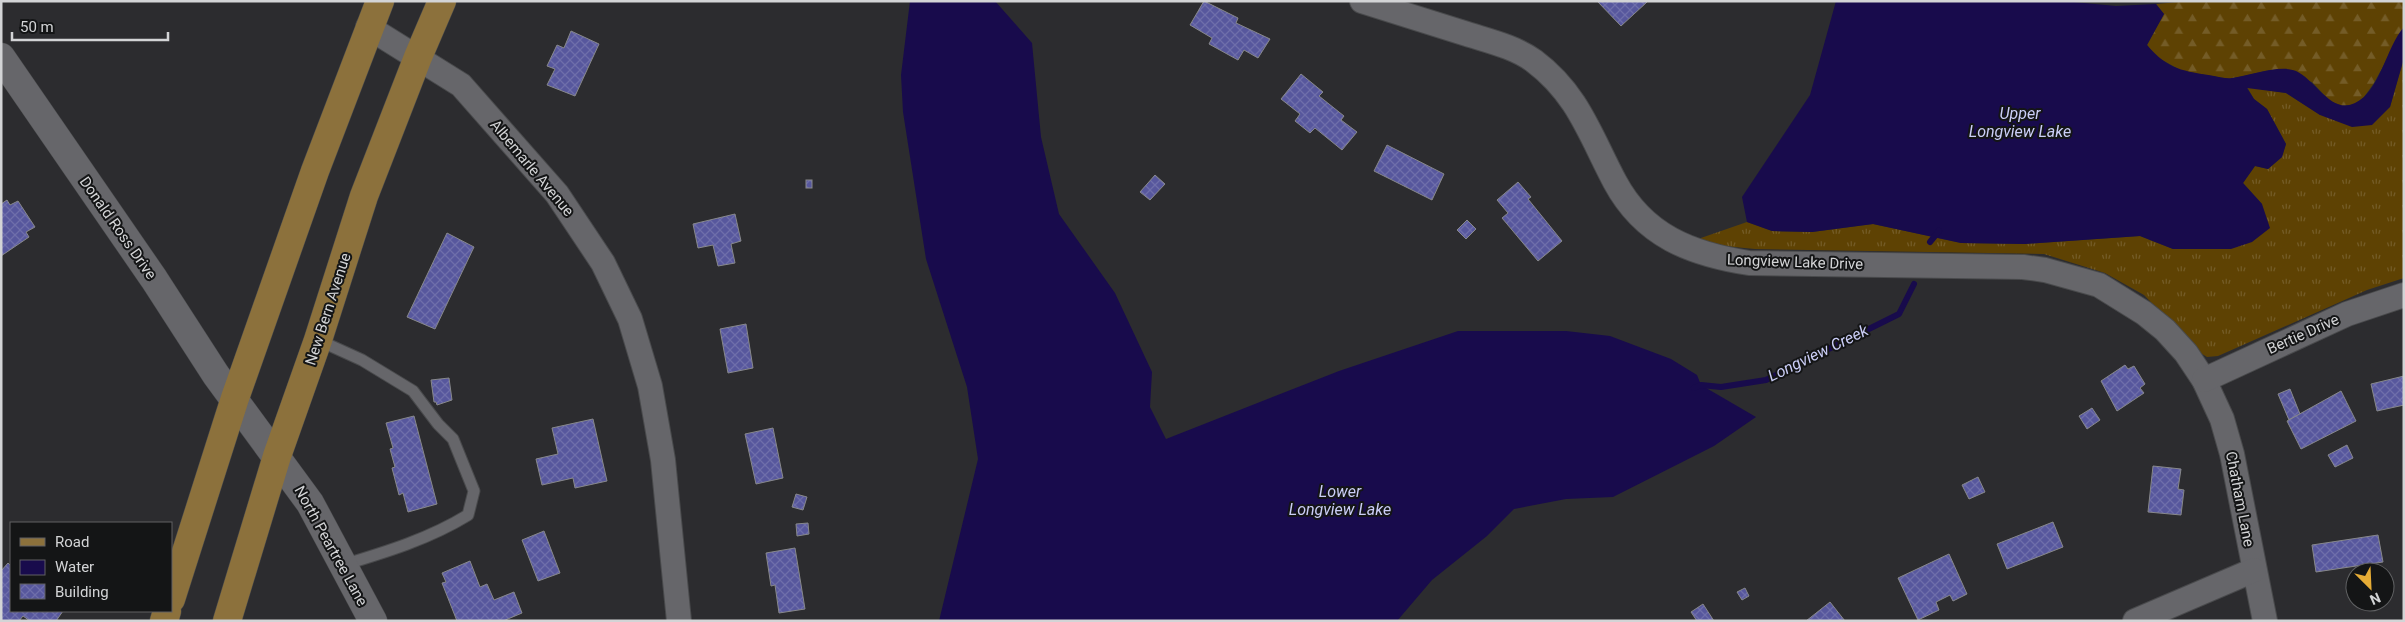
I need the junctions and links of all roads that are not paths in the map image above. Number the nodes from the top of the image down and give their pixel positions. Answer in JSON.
{"nodes":[{"id":1,"x":380,"y":1,"type":"edge"},
{"id":2,"x":442,"y":1,"type":"edge"},
{"id":3,"x":1362,"y":1,"type":"edge"},
{"id":4,"x":368,"y":27,"type":"junction"},
{"id":5,"x":1,"y":57,"type":"edge"},
{"id":6,"x":418,"y":57,"type":"junction"},
{"id":7,"x":2404,"y":294,"type":"edge"},
{"id":8,"x":318,"y":340,"type":"junction"},
{"id":9,"x":2204,"y":380,"type":"junction"},
{"id":10,"x":235,"y":398,"type":"junction"},
{"id":11,"x":277,"y":456,"type":"junction"},
{"id":12,"x":343,"y":565,"type":"junction"},
{"id":13,"x":2254,"y":570,"type":"junction"},
{"id":14,"x":172,"y":596,"type":"edge"},
{"id":15,"x":227,"y":621,"type":"edge"},
{"id":16,"x":373,"y":621,"type":"edge"},
{"id":17,"x":679,"y":621,"type":"edge"},
{"id":18,"x":2135,"y":621,"type":"edge"},
{"id":19,"x":2265,"y":621,"type":"edge"}],
"edges":[{"from":1,"to":4,"type":"main road"},
{"from":2,"to":6,"type":"main road","name":"New Bern Avenue"},
{"from":3,"to":9,"type":"street","name":"Longview Lake Drive"},
{"from":4,"to":6,"type":"street","name":"Albemarle Avenue"},
{"from":4,"to":10,"type":"main road"},
{"from":5,"to":10,"type":"street","name":"Donald Ross Drive"},
{"from":6,"to":8,"type":"main road","name":"New Bern Avenue"},
{"from":6,"to":17,"type":"street","name":"Albemarle Avenue"},
{"from":7,"to":9,"type":"street","name":"Bertie Drive"},
{"from":8,"to":11,"type":"main road","name":"New Bern Avenue"},
{"from":8,"to":12,"type":"lane"},
{"from":9,"to":13,"type":"street","name":"Chatham Lane"},
{"from":10,"to":11,"type":"street","name":"North Peartree Lane"},
{"from":10,"to":14,"type":"main road"},
{"from":11,"to":12,"type":"street","name":"North Peartree Lane"},
{"from":11,"to":15,"type":"main road","name":"New Bern Avenue"},
{"from":12,"to":16,"type":"street","name":"North Peartree Lane"},
{"from":13,"to":18,"type":"street"},
{"from":13,"to":19,"type":"street","name":"Chatham Lane"}]}
